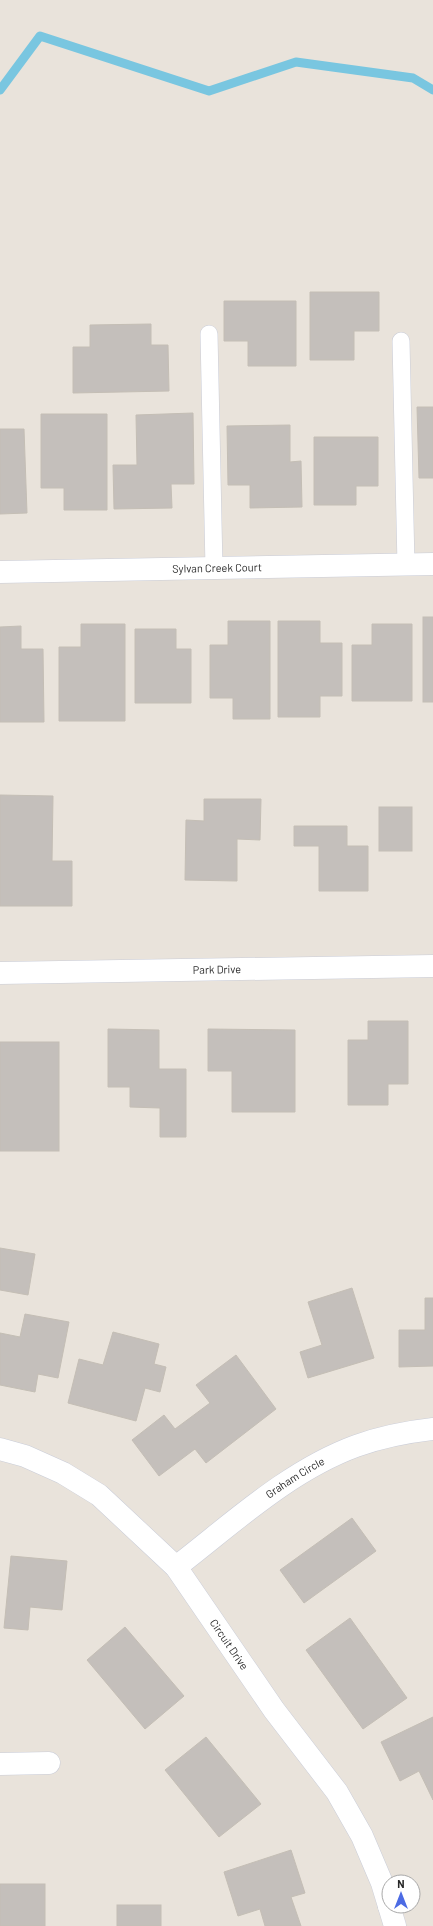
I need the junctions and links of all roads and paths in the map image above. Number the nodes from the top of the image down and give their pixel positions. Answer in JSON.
{"nodes":[{"id":1,"x":209,"y":334,"type":"dead end"},
{"id":2,"x":402,"y":341,"type":"dead end"},
{"id":3,"x":433,"y":564,"type":"edge"},
{"id":4,"x":406,"y":565,"type":"junction"},
{"id":5,"x":214,"y":568,"type":"junction"},
{"id":6,"x":0,"y":572,"type":"edge"},
{"id":7,"x":433,"y":966,"type":"edge"},
{"id":8,"x":0,"y":973,"type":"edge"},
{"id":9,"x":433,"y":1428,"type":"edge"},
{"id":10,"x":0,"y":1449,"type":"edge"},
{"id":11,"x":176,"y":1567,"type":"junction"},
{"id":12,"x":49,"y":1763,"type":"dead end"},
{"id":13,"x":0,"y":1764,"type":"edge"},
{"id":14,"x":381,"y":1881,"type":"edge"},
{"id":15,"x":391,"y":1914,"type":"edge"},
{"id":16,"x":395,"y":1926,"type":"edge"}],
"edges":[{"from":1,"to":5,"type":"lane"},
{"from":2,"to":4,"type":"lane"},
{"from":3,"to":4,"type":"street","name":"Sylvan Creek Court"},
{"from":4,"to":5,"type":"street","name":"Sylvan Creek Court"},
{"from":5,"to":6,"type":"street","name":"Sylvan Creek Court"},
{"from":7,"to":8,"type":"street","name":"Park Drive"},
{"from":9,"to":11,"type":"street","name":"Graham Circle"},
{"from":10,"to":11,"type":"street","name":"Circuit Drive"},
{"from":11,"to":14,"type":"street","name":"Circuit Drive"},
{"from":12,"to":13,"type":"street"},
{"from":15,"to":16,"type":"street","name":"Circuit Drive"}]}
